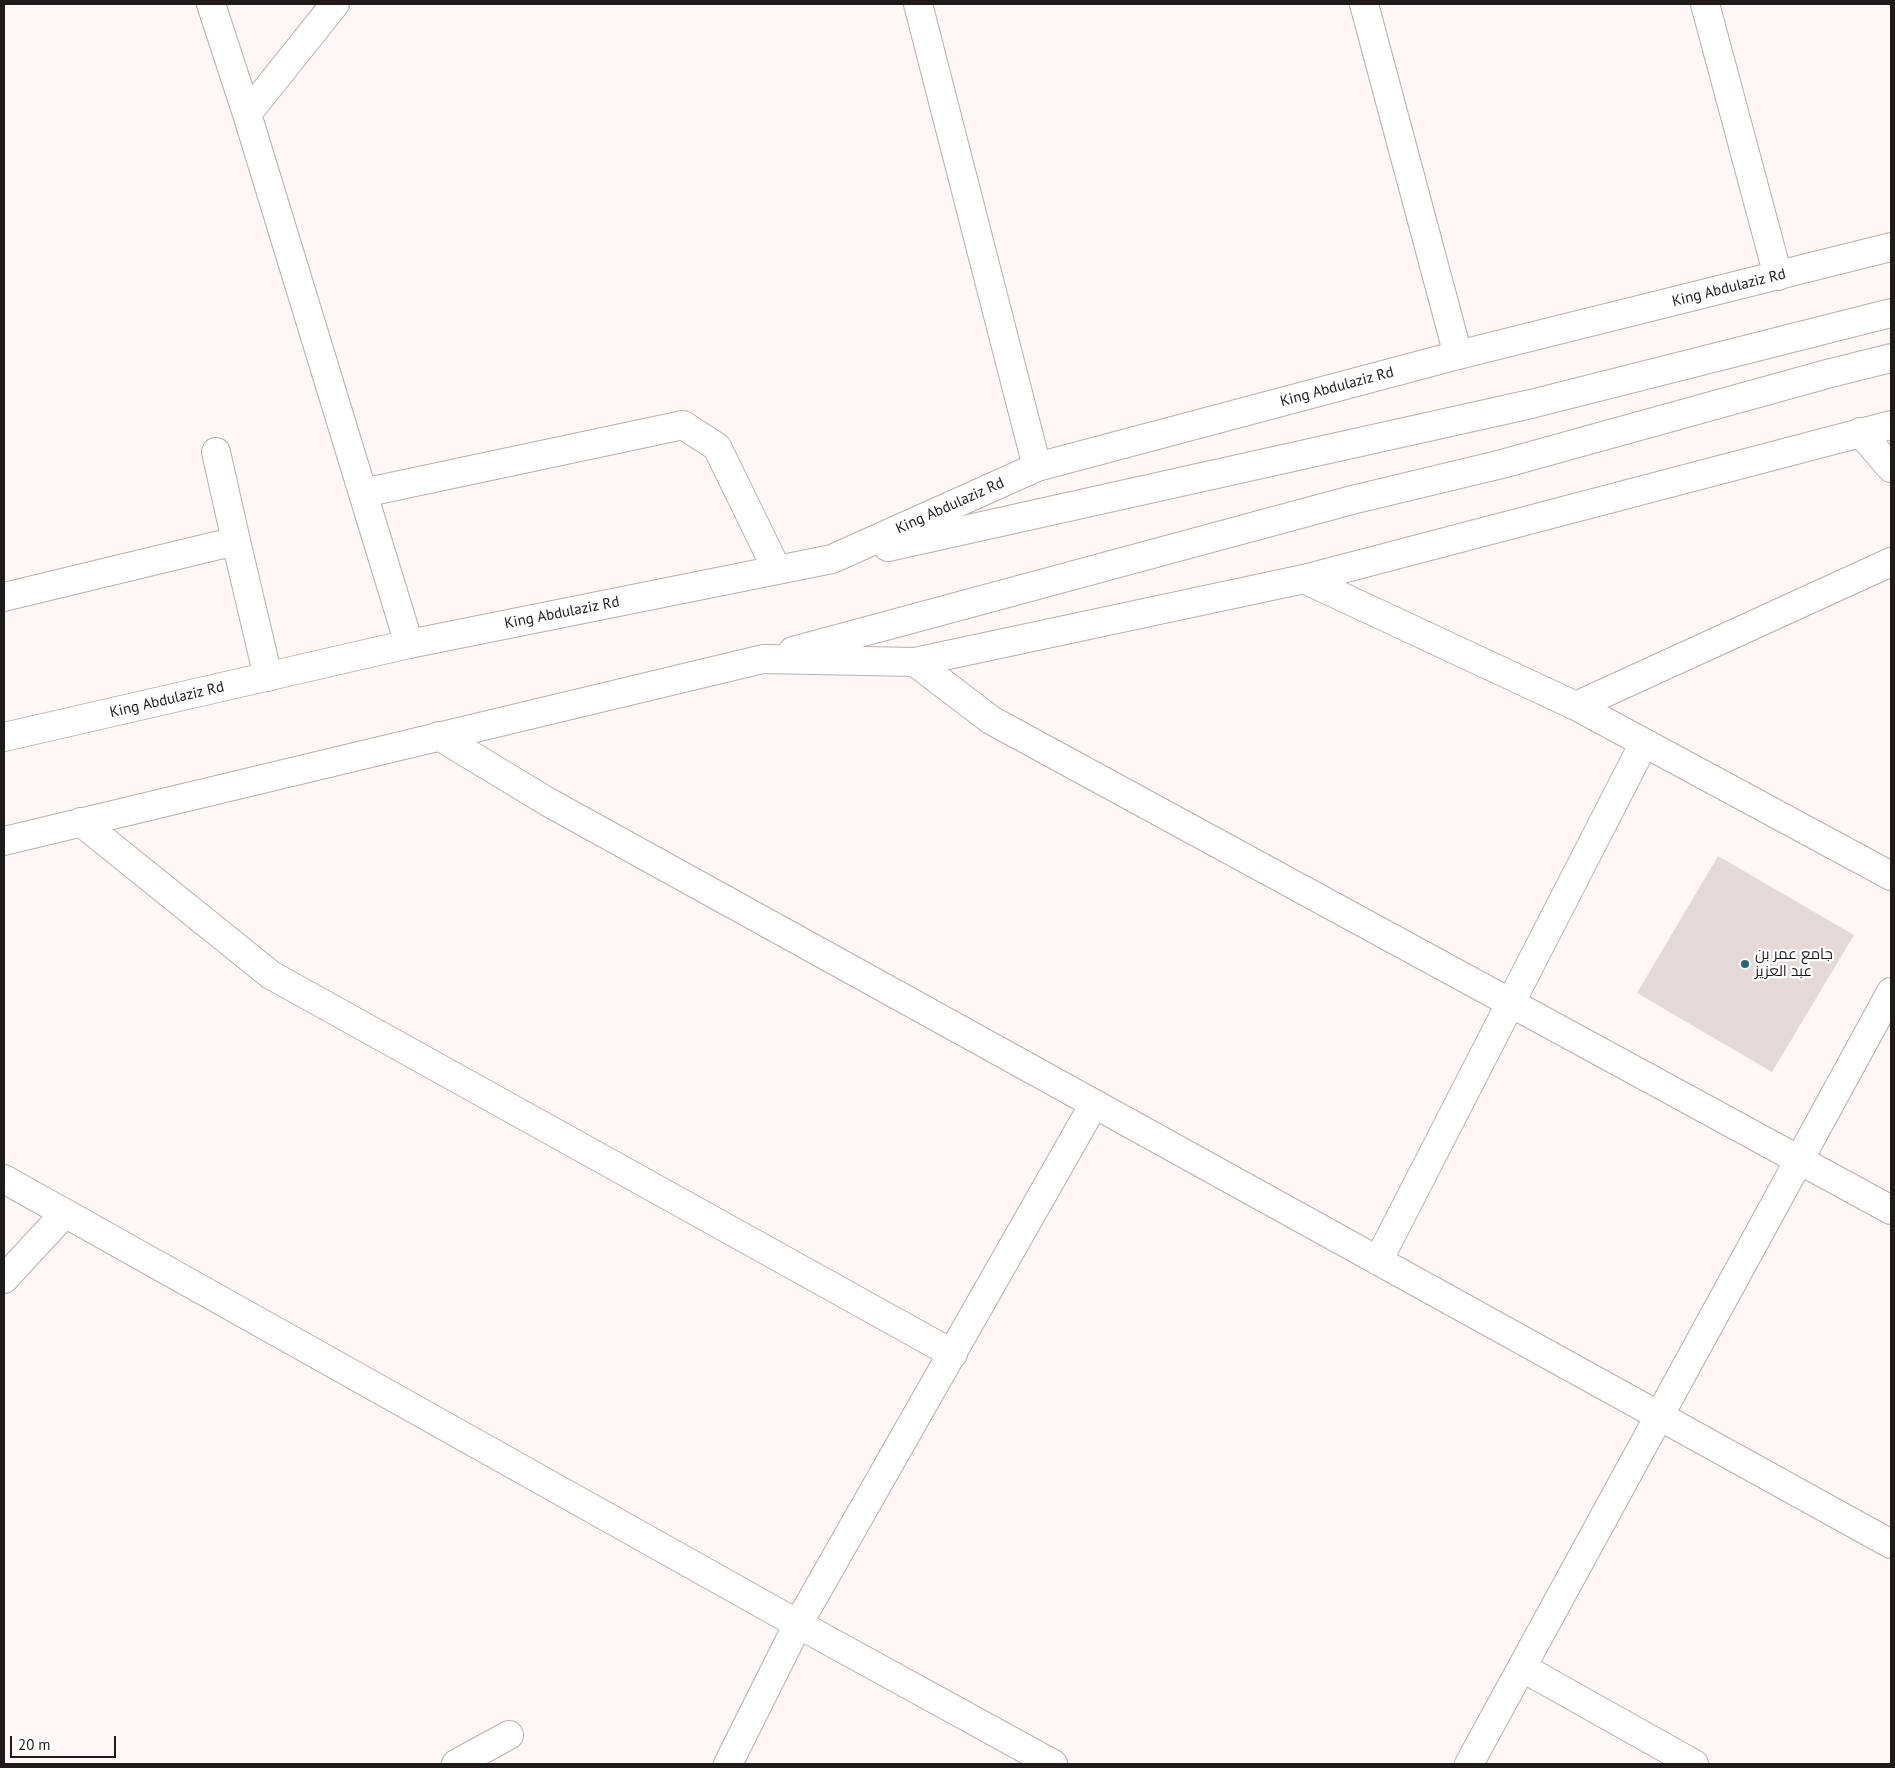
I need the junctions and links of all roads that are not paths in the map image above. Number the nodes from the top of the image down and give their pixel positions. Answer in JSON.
{"nodes":[{"id":1,"x":211,"y":4,"type":"edge"},
{"id":2,"x":335,"y":4,"type":"edge"},
{"id":3,"x":918,"y":4,"type":"edge"},
{"id":4,"x":1364,"y":4,"type":"edge"},
{"id":5,"x":1705,"y":4,"type":"edge"},
{"id":6,"x":247,"y":114,"type":"junction"},
{"id":7,"x":1891,"y":247,"type":"edge"},
{"id":8,"x":1778,"y":276,"type":"junction"},
{"id":9,"x":1891,"y":313,"type":"edge"},
{"id":10,"x":1458,"y":355,"type":"junction"},
{"id":11,"x":1891,"y":358,"type":"edge"},
{"id":12,"x":1891,"y":425,"type":"edge"},
{"id":13,"x":1860,"y":432,"type":"junction"},
{"id":14,"x":216,"y":452,"type":"dead end"},
{"id":15,"x":1037,"y":467,"type":"junction"},
{"id":16,"x":1891,"y":468,"type":"edge"},
{"id":17,"x":362,"y":492,"type":"junction"},
{"id":18,"x":236,"y":541,"type":"junction"},
{"id":19,"x":832,"y":559,"type":"junction"},
{"id":20,"x":1891,"y":562,"type":"edge"},
{"id":21,"x":778,"y":570,"type":"junction"},
{"id":22,"x":1304,"y":580,"type":"junction"},
{"id":23,"x":4,"y":597,"type":"edge"},
{"id":24,"x":408,"y":644,"type":"junction"},
{"id":25,"x":762,"y":659,"type":"junction"},
{"id":26,"x":915,"y":662,"type":"junction"},
{"id":27,"x":268,"y":677,"type":"junction"},
{"id":28,"x":1576,"y":706,"type":"junction"},
{"id":29,"x":439,"y":736,"type":"junction"},
{"id":30,"x":4,"y":737,"type":"edge"},
{"id":31,"x":1644,"y":743,"type":"junction"},
{"id":32,"x":81,"y":822,"type":"junction"},
{"id":33,"x":4,"y":840,"type":"edge"},
{"id":34,"x":1891,"y":876,"type":"edge"},
{"id":35,"x":1891,"y":992,"type":"edge"},
{"id":36,"x":1511,"y":1002,"type":"junction"},
{"id":37,"x":1094,"y":1104,"type":"junction"},
{"id":38,"x":1800,"y":1160,"type":"junction"},
{"id":39,"x":4,"y":1179,"type":"edge"},
{"id":40,"x":1891,"y":1210,"type":"edge"},
{"id":41,"x":65,"y":1213,"type":"junction"},
{"id":42,"x":1378,"y":1261,"type":"junction"},
{"id":43,"x":4,"y":1279,"type":"edge"},
{"id":44,"x":954,"y":1354,"type":"junction"},
{"id":45,"x":1660,"y":1416,"type":"junction"},
{"id":46,"x":1891,"y":1544,"type":"edge"},
{"id":47,"x":798,"y":1624,"type":"junction"},
{"id":48,"x":1523,"y":1668,"type":"junction"},
{"id":49,"x":508,"y":1735,"type":"dead end"},
{"id":50,"x":456,"y":1764,"type":"edge"},
{"id":51,"x":728,"y":1764,"type":"edge"},
{"id":52,"x":1053,"y":1764,"type":"edge"},
{"id":53,"x":1469,"y":1764,"type":"edge"},
{"id":54,"x":1694,"y":1764,"type":"edge"}],
"edges":[{"from":1,"to":6,"type":"street"},
{"from":2,"to":6,"type":"street"},
{"from":3,"to":15,"type":"street"},
{"from":4,"to":10,"type":"street"},
{"from":5,"to":8,"type":"street"},
{"from":6,"to":17,"type":"street"},
{"from":7,"to":8,"type":"street","name":"King Abdulaziz Rd"},
{"from":8,"to":10,"type":"street","name":"King Abdulaziz Rd"},
{"from":9,"to":19,"type":"street"},
{"from":10,"to":15,"type":"street","name":"King Abdulaziz Rd"},
{"from":11,"to":25,"type":"street"},
{"from":12,"to":13,"type":"street"},
{"from":13,"to":16,"type":"street"},
{"from":13,"to":22,"type":"street"},
{"from":14,"to":18,"type":"street"},
{"from":15,"to":19,"type":"street","name":"King Abdulaziz Rd"},
{"from":17,"to":21,"type":"street"},
{"from":17,"to":24,"type":"street"},
{"from":18,"to":23,"type":"street"},
{"from":18,"to":27,"type":"street"},
{"from":19,"to":21,"type":"street","name":"King Abdulaziz Rd"},
{"from":20,"to":28,"type":"street"},
{"from":21,"to":24,"type":"street","name":"King Abdulaziz Rd"},
{"from":22,"to":26,"type":"street"},
{"from":22,"to":28,"type":"street"},
{"from":24,"to":27,"type":"street","name":"King Abdulaziz Rd"},
{"from":25,"to":26,"type":"street"},
{"from":25,"to":29,"type":"street"},
{"from":26,"to":36,"type":"street"},
{"from":27,"to":30,"type":"street","name":"King Abdulaziz Rd"},
{"from":28,"to":31,"type":"street"},
{"from":29,"to":32,"type":"street"},
{"from":29,"to":37,"type":"street"},
{"from":31,"to":34,"type":"street"},
{"from":31,"to":36,"type":"street"},
{"from":32,"to":33,"type":"street"},
{"from":32,"to":44,"type":"street"},
{"from":35,"to":38,"type":"street"},
{"from":36,"to":38,"type":"street"},
{"from":36,"to":42,"type":"street"},
{"from":37,"to":42,"type":"street"},
{"from":37,"to":44,"type":"street"},
{"from":38,"to":40,"type":"street"},
{"from":38,"to":45,"type":"street"},
{"from":39,"to":41,"type":"street"},
{"from":41,"to":43,"type":"street"},
{"from":41,"to":47,"type":"street"},
{"from":42,"to":45,"type":"street"},
{"from":44,"to":47,"type":"street"},
{"from":45,"to":46,"type":"street"},
{"from":45,"to":48,"type":"street"},
{"from":47,"to":51,"type":"street"},
{"from":47,"to":52,"type":"street"},
{"from":48,"to":53,"type":"street"},
{"from":48,"to":54,"type":"street"},
{"from":49,"to":50,"type":"street"}]}
